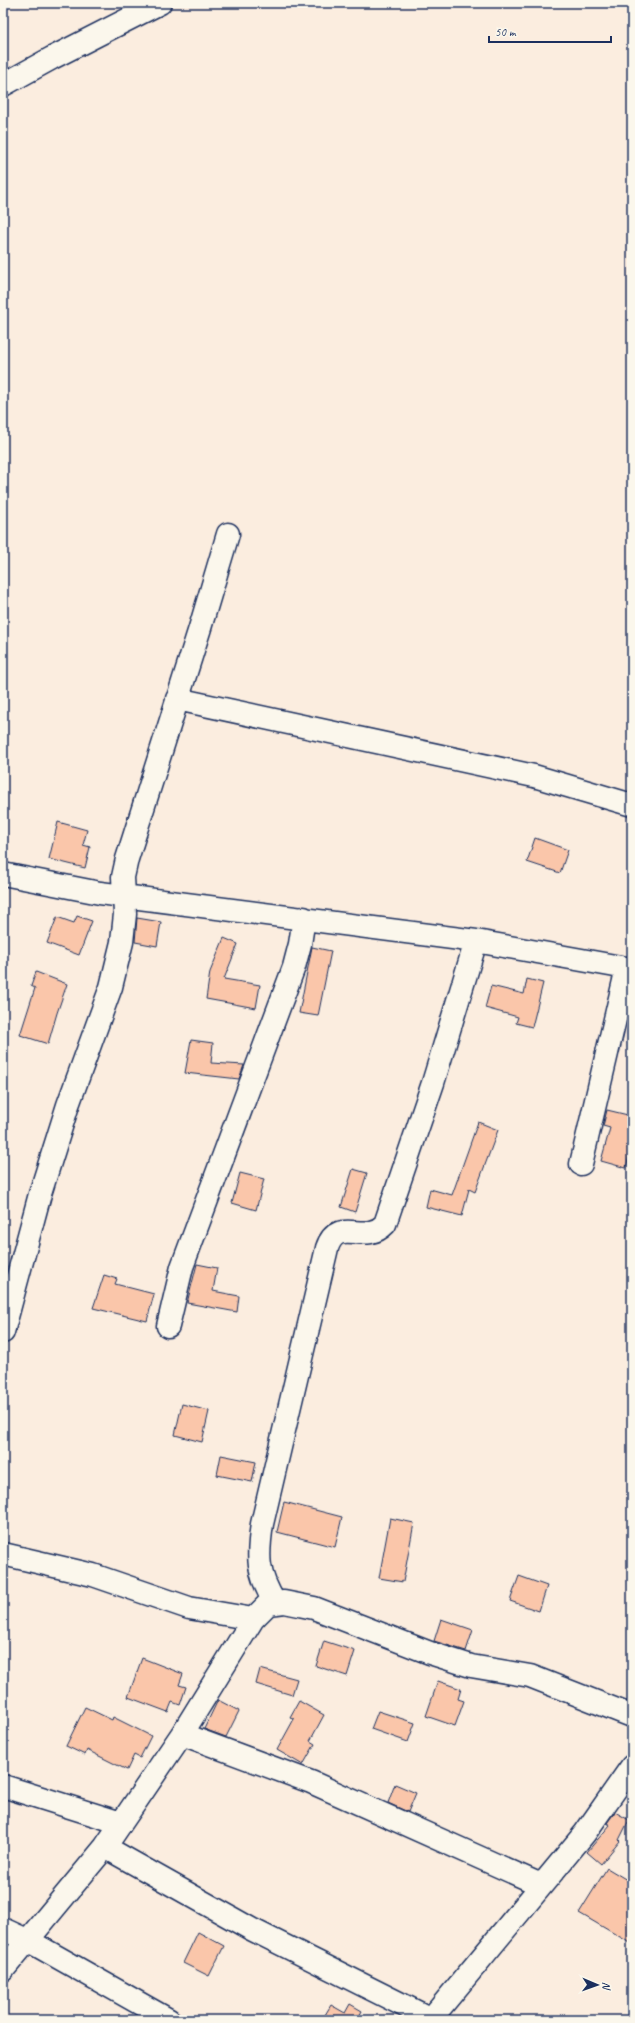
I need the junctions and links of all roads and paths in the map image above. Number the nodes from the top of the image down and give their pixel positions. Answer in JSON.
{"nodes":[{"id":1,"x":160,"y":3,"type":"edge"},
{"id":2,"x":3,"y":85,"type":"edge"},
{"id":3,"x":228,"y":534,"type":"dead end"},
{"id":4,"x":177,"y":699,"type":"junction"},
{"id":5,"x":630,"y":797,"type":"edge"},
{"id":6,"x":3,"y":874,"type":"edge"},
{"id":7,"x":124,"y":896,"type":"junction"},
{"id":8,"x":304,"y":918,"type":"junction"},
{"id":9,"x":476,"y":941,"type":"junction"},
{"id":10,"x":630,"y":969,"type":"edge"},
{"id":11,"x":581,"y":1164,"type":"dead end"},
{"id":12,"x":168,"y":1326,"type":"dead end"},
{"id":13,"x":3,"y":1332,"type":"edge"},
{"id":14,"x":3,"y":1554,"type":"edge"},
{"id":15,"x":275,"y":1603,"type":"junction"},
{"id":16,"x":253,"y":1619,"type":"junction"},
{"id":17,"x":632,"y":1716,"type":"edge"},
{"id":18,"x":182,"y":1734,"type":"junction"},
{"id":19,"x":632,"y":1766,"type":"edge"},
{"id":20,"x":3,"y":1786,"type":"edge"},
{"id":21,"x":122,"y":1823,"type":"junction"},
{"id":22,"x":105,"y":1847,"type":"junction"},
{"id":23,"x":541,"y":1885,"type":"junction"},
{"id":24,"x":3,"y":1929,"type":"edge"},
{"id":25,"x":29,"y":1941,"type":"junction"},
{"id":26,"x":3,"y":1970,"type":"edge"},
{"id":27,"x":169,"y":2020,"type":"edge"},
{"id":28,"x":430,"y":2020,"type":"edge"}],
"edges":[{"from":1,"to":2,"type":"street"},
{"from":3,"to":4,"type":"street"},
{"from":4,"to":5,"type":"street"},
{"from":4,"to":7,"type":"street"},
{"from":6,"to":7,"type":"street"},
{"from":7,"to":8,"type":"street"},
{"from":7,"to":13,"type":"street"},
{"from":8,"to":9,"type":"street"},
{"from":8,"to":12,"type":"street"},
{"from":9,"to":10,"type":"street"},
{"from":9,"to":15,"type":"street"},
{"from":10,"to":11,"type":"street"},
{"from":14,"to":16,"type":"street"},
{"from":15,"to":16,"type":"street"},
{"from":15,"to":17,"type":"street"},
{"from":16,"to":18,"type":"street"},
{"from":18,"to":21,"type":"street"},
{"from":18,"to":23,"type":"street"},
{"from":19,"to":23,"type":"street"},
{"from":20,"to":21,"type":"street"},
{"from":21,"to":22,"type":"street"},
{"from":22,"to":25,"type":"street"},
{"from":22,"to":28,"type":"street"},
{"from":23,"to":28,"type":"street"},
{"from":24,"to":25,"type":"street"},
{"from":25,"to":26,"type":"street"},
{"from":25,"to":27,"type":"street"}]}
